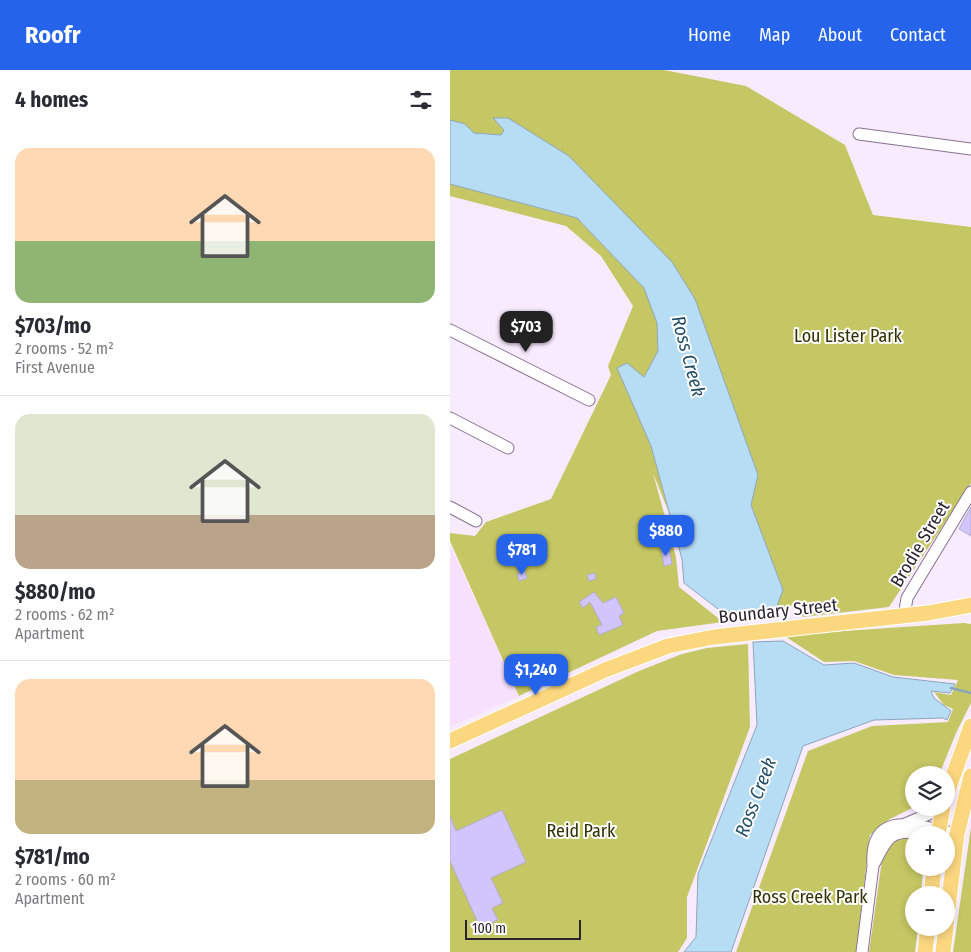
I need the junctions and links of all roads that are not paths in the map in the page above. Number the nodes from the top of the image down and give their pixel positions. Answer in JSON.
{"nodes":[{"id":1,"x":858,"y":134,"type":"dead end"},
{"id":2,"x":971,"y":149,"type":"edge"},
{"id":3,"x":450,"y":330,"type":"edge"},
{"id":4,"x":589,"y":400,"type":"dead end"},
{"id":5,"x":450,"y":418,"type":"edge"},
{"id":6,"x":508,"y":448,"type":"dead end"},
{"id":7,"x":971,"y":492,"type":"edge"},
{"id":8,"x":450,"y":508,"type":"edge"},
{"id":9,"x":476,"y":521,"type":"dead end"},
{"id":10,"x":971,"y":605,"type":"edge"},
{"id":11,"x":928,"y":614,"type":"junction"},
{"id":12,"x":904,"y":616,"type":"junction"},
{"id":13,"x":971,"y":616,"type":"edge"},
{"id":14,"x":634,"y":659,"type":"junction"},
{"id":15,"x":971,"y":726,"type":"edge"},
{"id":16,"x":450,"y":741,"type":"edge"},
{"id":17,"x":450,"y":752,"type":"edge"},
{"id":18,"x":955,"y":771,"type":"edge"},
{"id":19,"x":971,"y":776,"type":"edge"},
{"id":20,"x":924,"y":816,"type":"edge"},
{"id":21,"x":905,"y":824,"type":"junction"},
{"id":22,"x":912,"y":826,"type":"edge"},
{"id":23,"x":948,"y":826,"type":"edge"},
{"id":24,"x":905,"y":832,"type":"edge"},
{"id":25,"x":873,"y":866,"type":"junction"},
{"id":26,"x":927,"y":936,"type":"edge"},
{"id":27,"x":945,"y":936,"type":"edge"},
{"id":28,"x":862,"y":952,"type":"edge"},
{"id":29,"x":925,"y":952,"type":"edge"},
{"id":30,"x":943,"y":952,"type":"edge"}],
"edges":[{"from":1,"to":2,"type":"street"},
{"from":3,"to":4,"type":"street"},
{"from":5,"to":6,"type":"street"},
{"from":7,"to":12,"type":"street","name":"Brodie Street"},
{"from":8,"to":9,"type":"street"},
{"from":10,"to":11,"type":"main road","name":"Boundary Street"},
{"from":11,"to":12,"type":"main road","name":"Boundary Street"},
{"from":11,"to":13,"type":"main road","name":"Boundary Street"},
{"from":12,"to":14,"type":"main road","name":"Boundary Street"},
{"from":14,"to":16,"type":"main road","name":"Boundary Street"},
{"from":14,"to":17,"type":"main road","name":"Boundary Street"},
{"from":15,"to":18,"type":"main road"},
{"from":19,"to":23,"type":"main road"},
{"from":20,"to":21,"type":"street"},
{"from":21,"to":22,"type":"street"},
{"from":21,"to":25,"type":"street"},
{"from":24,"to":25,"type":"street"},
{"from":25,"to":28,"type":"street"},
{"from":26,"to":29,"type":"main road"},
{"from":27,"to":30,"type":"main road"}]}
